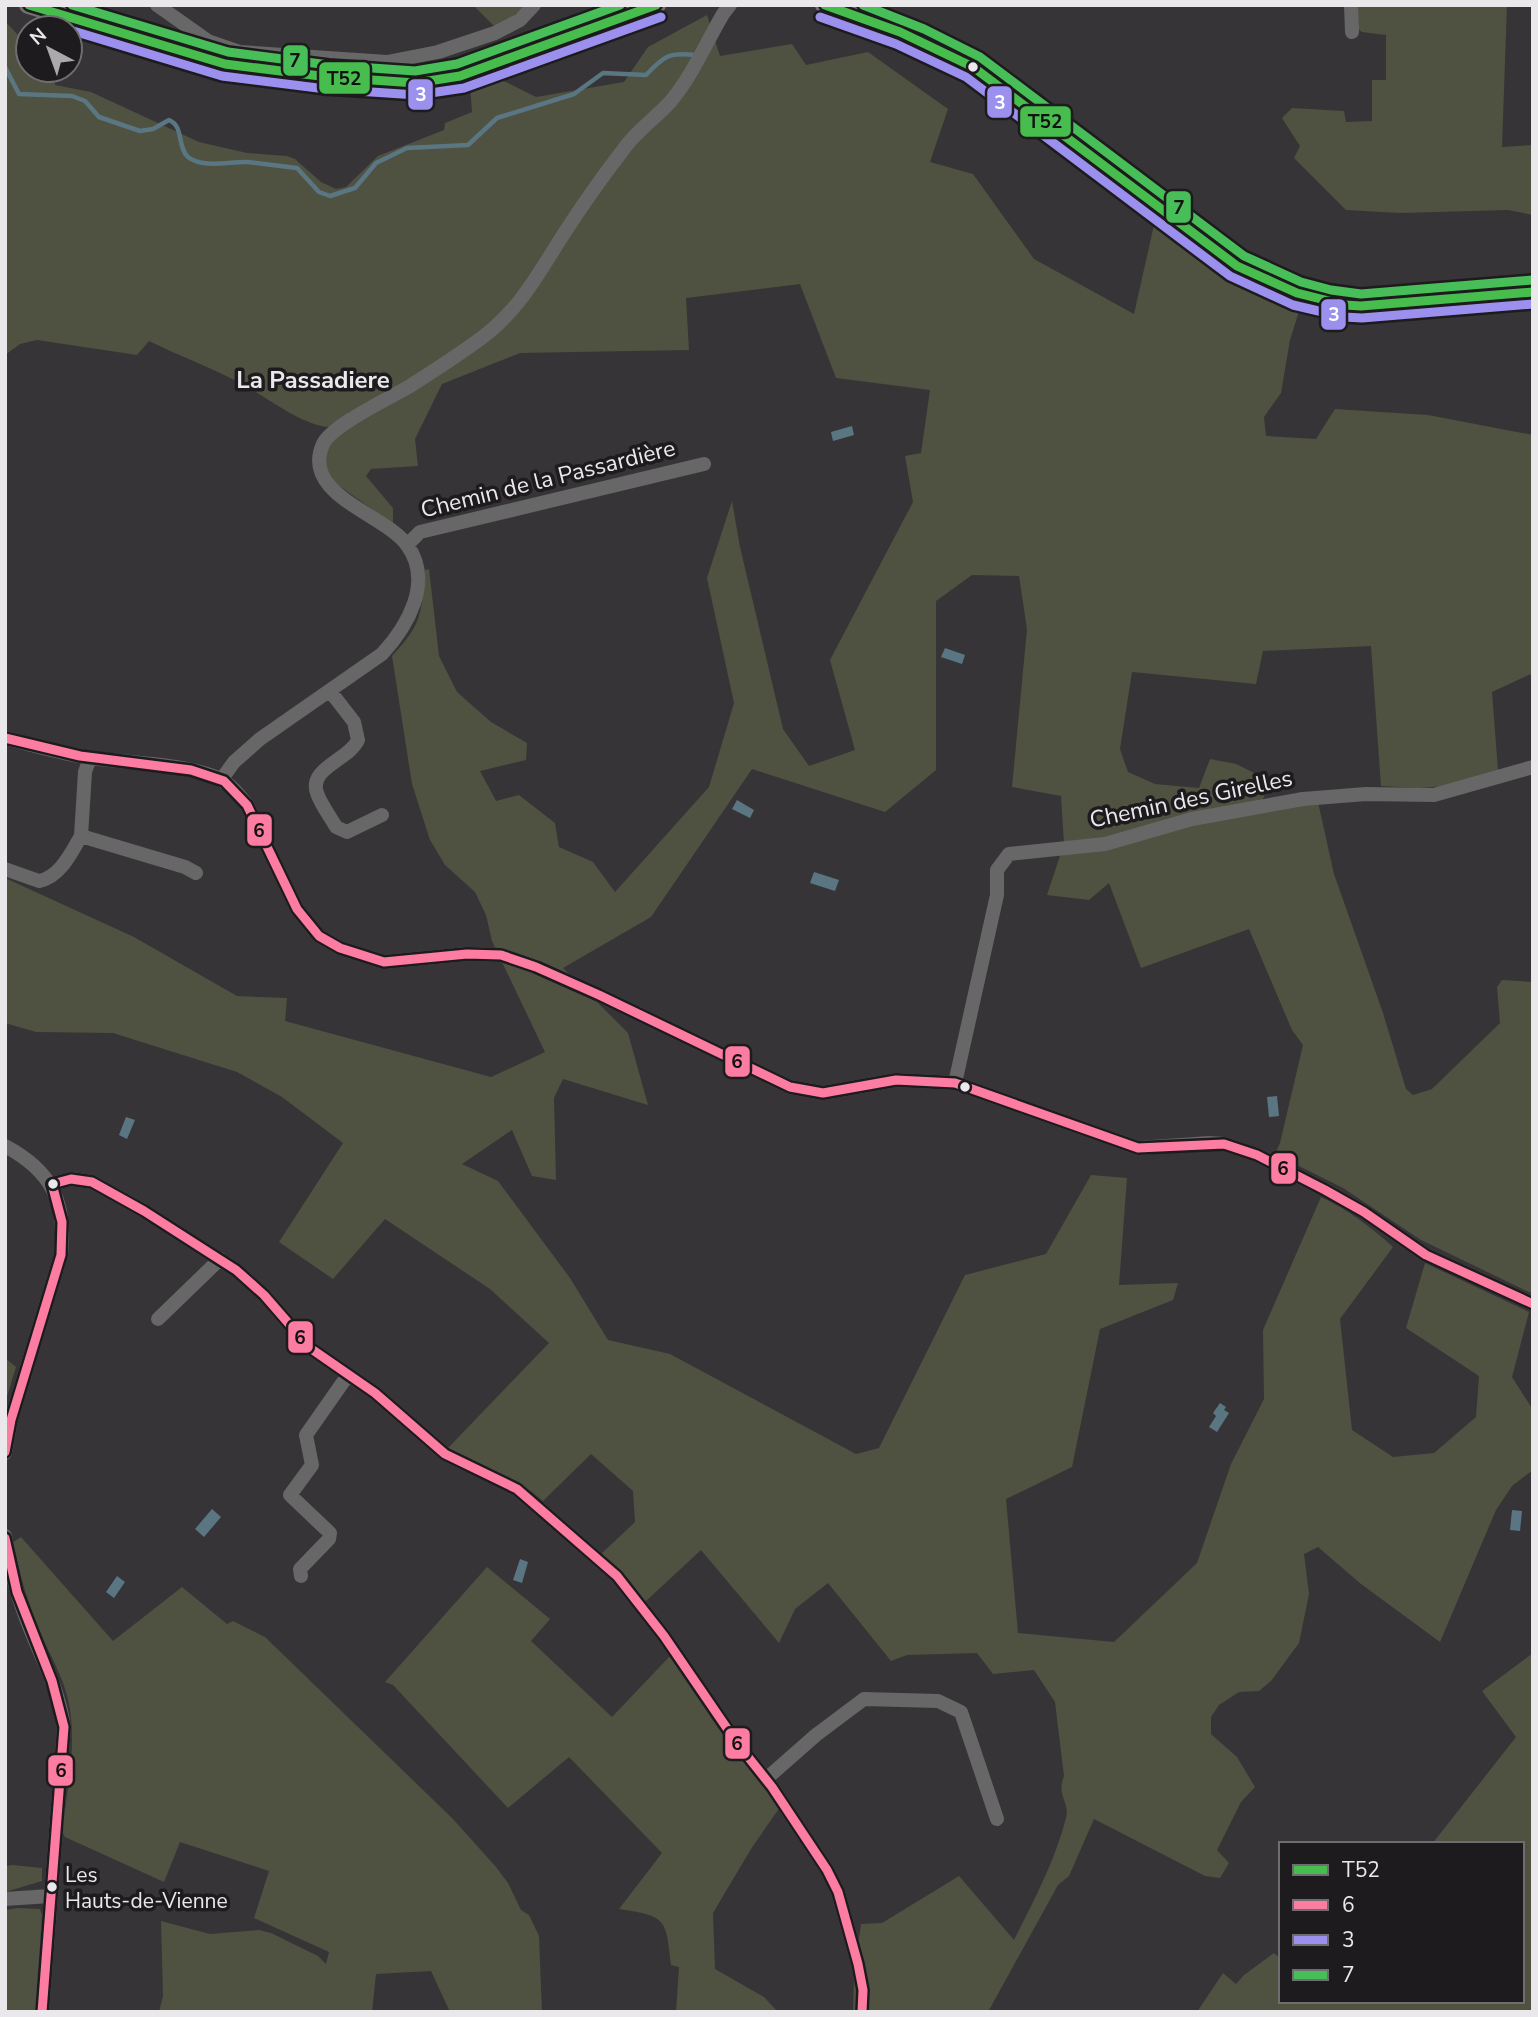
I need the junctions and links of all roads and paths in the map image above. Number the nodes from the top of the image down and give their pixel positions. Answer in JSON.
{"nodes":[{"id":1,"x":29,"y":5,"type":"edge"},
{"id":2,"x":157,"y":5,"type":"edge"},
{"id":3,"x":534,"y":5,"type":"edge"},
{"id":4,"x":657,"y":5,"type":"edge"},
{"id":5,"x":730,"y":5,"type":"edge"},
{"id":6,"x":824,"y":5,"type":"edge"},
{"id":7,"x":1350,"y":5,"type":"edge"},
{"id":8,"x":1352,"y":32,"type":"dead end"},
{"id":9,"x":240,"y":60,"type":"junction"},
{"id":10,"x":1533,"y":292,"type":"edge"},
{"id":11,"x":704,"y":464,"type":"dead end"},
{"id":12,"x":407,"y":545,"type":"junction"},
{"id":13,"x":330,"y":691,"type":"junction"},
{"id":14,"x":5,"y":738,"type":"edge"},
{"id":15,"x":90,"y":758,"type":"junction"},
{"id":16,"x":1533,"y":767,"type":"edge"},
{"id":17,"x":221,"y":780,"type":"junction"},
{"id":18,"x":382,"y":814,"type":"dead end"},
{"id":19,"x":81,"y":836,"type":"junction"},
{"id":20,"x":5,"y":869,"type":"edge"},
{"id":21,"x":196,"y":873,"type":"dead end"},
{"id":22,"x":955,"y":1083,"type":"junction"},
{"id":23,"x":5,"y":1146,"type":"edge"},
{"id":24,"x":52,"y":1184,"type":"junction"},
{"id":25,"x":219,"y":1259,"type":"junction"},
{"id":26,"x":1533,"y":1304,"type":"edge"},
{"id":27,"x":158,"y":1319,"type":"dead end"},
{"id":28,"x":348,"y":1375,"type":"junction"},
{"id":29,"x":5,"y":1453,"type":"edge"},
{"id":30,"x":5,"y":1536,"type":"edge"},
{"id":31,"x":301,"y":1576,"type":"dead end"},
{"id":32,"x":5,"y":1583,"type":"edge"},
{"id":33,"x":23,"y":1611,"type":"junction"},
{"id":34,"x":766,"y":1779,"type":"junction"},
{"id":35,"x":997,"y":1819,"type":"dead end"},
{"id":36,"x":50,"y":1896,"type":"junction"},
{"id":37,"x":5,"y":1899,"type":"edge"},
{"id":38,"x":42,"y":2012,"type":"edge"},
{"id":39,"x":862,"y":2012,"type":"edge"}],
"edges":[{"from":1,"to":9,"type":"main road"},
{"from":2,"to":9,"type":"street"},
{"from":3,"to":9,"type":"street"},
{"from":4,"to":9,"type":"main road"},
{"from":5,"to":12,"type":"street","name":"Chemin de la Passardière"},
{"from":6,"to":10,"type":"main road"},
{"from":7,"to":8,"type":"street"},
{"from":11,"to":12,"type":"street","name":"Chemin de la Passardière"},
{"from":12,"to":13,"type":"street","name":"Chemin de la Passardière"},
{"from":13,"to":17,"type":"street","name":"Chemin de la Passardière"},
{"from":13,"to":18,"type":"street"},
{"from":14,"to":15,"type":"street"},
{"from":15,"to":17,"type":"street"},
{"from":15,"to":19,"type":"street"},
{"from":16,"to":22,"type":"street","name":"Chemin des Girelles"},
{"from":17,"to":22,"type":"street"},
{"from":19,"to":20,"type":"street"},
{"from":19,"to":21,"type":"street"},
{"from":22,"to":26,"type":"street"},
{"from":23,"to":24,"type":"street"},
{"from":24,"to":25,"type":"street"},
{"from":24,"to":29,"type":"street"},
{"from":25,"to":27,"type":"street"},
{"from":25,"to":28,"type":"street"},
{"from":28,"to":31,"type":"street"},
{"from":28,"to":34,"type":"street"},
{"from":30,"to":33,"type":"street"},
{"from":32,"to":33,"type":"street"},
{"from":33,"to":36,"type":"street"},
{"from":34,"to":35,"type":"street"},
{"from":34,"to":39,"type":"street"},
{"from":36,"to":37,"type":"street"},
{"from":36,"to":38,"type":"street"}]}
